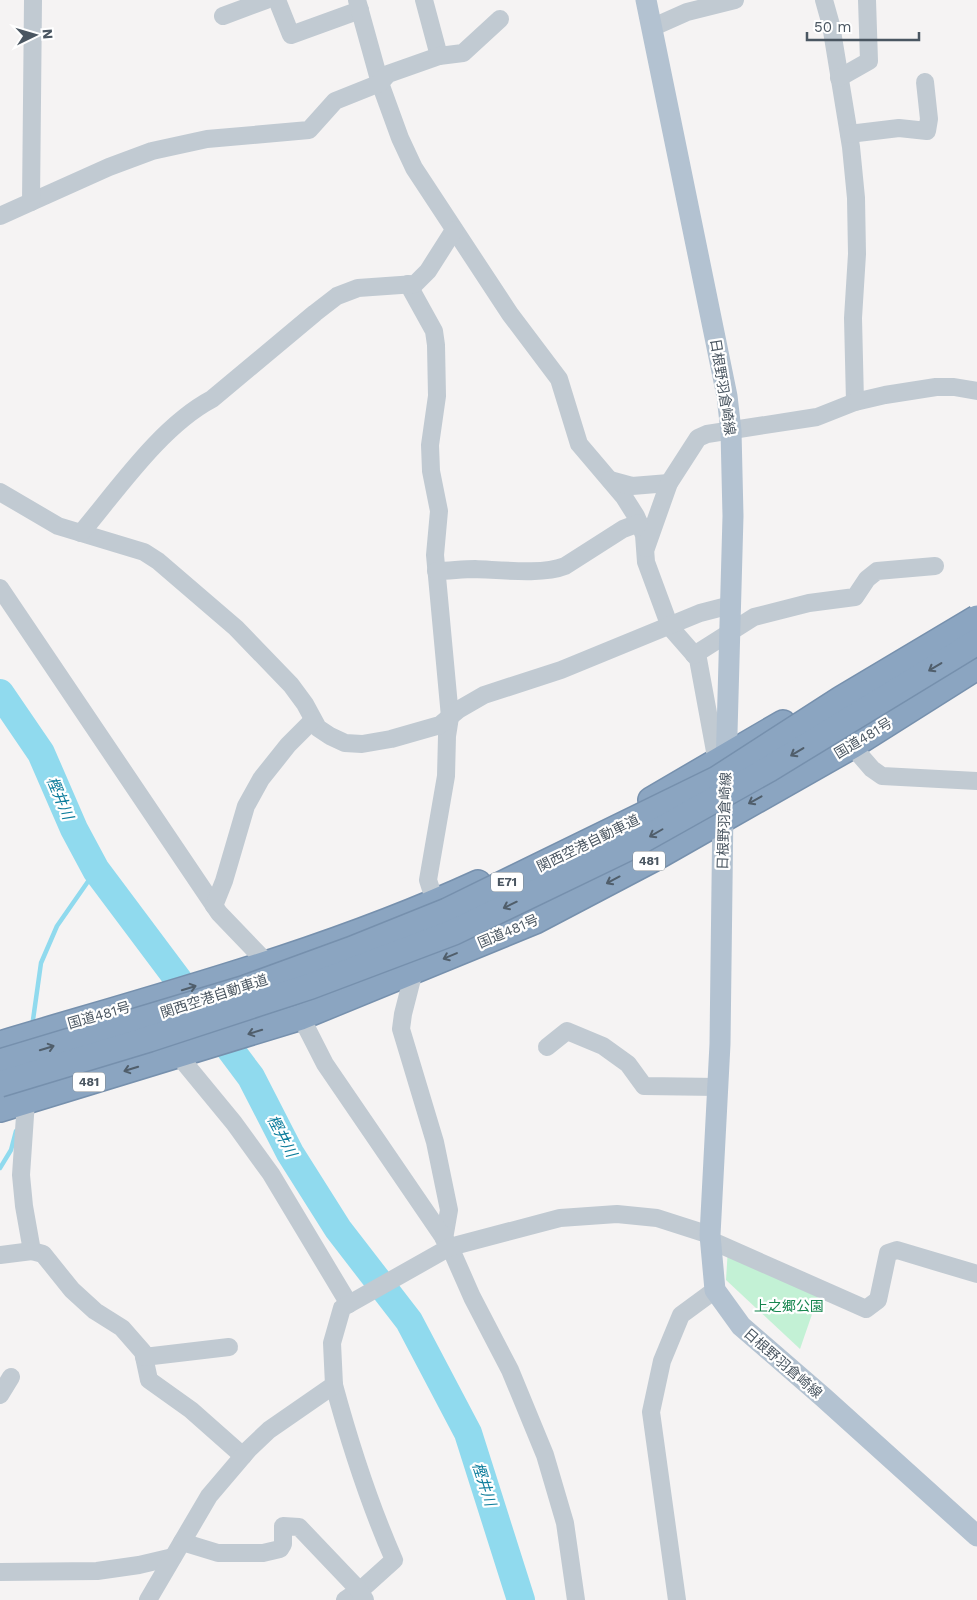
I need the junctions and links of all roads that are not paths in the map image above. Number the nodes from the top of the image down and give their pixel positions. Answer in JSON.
{"nodes":[{"id":1,"x":33,"y":0,"type":"edge"},
{"id":2,"x":266,"y":0,"type":"edge"},
{"id":3,"x":277,"y":0,"type":"edge"},
{"id":4,"x":424,"y":0,"type":"edge"},
{"id":5,"x":646,"y":0,"type":"edge"},
{"id":6,"x":735,"y":0,"type":"edge"},
{"id":7,"x":824,"y":0,"type":"edge"},
{"id":8,"x":867,"y":0,"type":"edge"},
{"id":9,"x":358,"y":5,"type":"edge"},
{"id":10,"x":223,"y":16,"type":"dead end"},
{"id":11,"x":500,"y":19,"type":"dead end"},
{"id":12,"x":652,"y":28,"type":"junction"},
{"id":13,"x":439,"y":56,"type":"junction"},
{"id":14,"x":839,"y":78,"type":"junction"},
{"id":15,"x":925,"y":82,"type":"dead end"},
{"id":16,"x":380,"y":83,"type":"junction"},
{"id":17,"x":849,"y":134,"type":"junction"},
{"id":18,"x":31,"y":202,"type":"junction"},
{"id":19,"x":0,"y":216,"type":"edge"},
{"id":20,"x":454,"y":230,"type":"junction"},
{"id":21,"x":408,"y":284,"type":"junction"},
{"id":22,"x":977,"y":392,"type":"edge"},
{"id":23,"x":855,"y":402,"type":"junction"},
{"id":24,"x":731,"y":431,"type":"junction"},
{"id":25,"x":610,"y":480,"type":"junction"},
{"id":26,"x":670,"y":483,"type":"junction"},
{"id":27,"x":0,"y":492,"type":"edge"},
{"id":28,"x":639,"y":523,"type":"junction"},
{"id":29,"x":81,"y":533,"type":"junction"},
{"id":30,"x":645,"y":551,"type":"junction"},
{"id":31,"x":935,"y":566,"type":"dead end"},
{"id":32,"x":436,"y":571,"type":"junction"},
{"id":33,"x":0,"y":588,"type":"edge"},
{"id":34,"x":731,"y":605,"type":"junction"},
{"id":35,"x":977,"y":606,"type":"edge"},
{"id":36,"x":977,"y":618,"type":"edge"},
{"id":37,"x":670,"y":626,"type":"junction"},
{"id":38,"x":730,"y":632,"type":"junction"},
{"id":39,"x":977,"y":642,"type":"edge"},
{"id":40,"x":694,"y":655,"type":"junction"},
{"id":41,"x":977,"y":667,"type":"edge"},
{"id":42,"x":450,"y":717,"type":"junction"},
{"id":43,"x":313,"y":720,"type":"junction"},
{"id":44,"x":852,"y":746,"type":"junction"},
{"id":45,"x":722,"y":759,"type":"junction"},
{"id":46,"x":977,"y":781,"type":"edge"},
{"id":47,"x":722,"y":818,"type":"junction"},
{"id":48,"x":434,"y":902,"type":"junction"},
{"id":49,"x":214,"y":906,"type":"junction"},
{"id":50,"x":268,"y":964,"type":"junction"},
{"id":51,"x":414,"y":971,"type":"junction"},
{"id":52,"x":301,"y":1017,"type":"junction"},
{"id":53,"x":0,"y":1044,"type":"edge"},
{"id":54,"x":547,"y":1046,"type":"dead end"},
{"id":55,"x":178,"y":1055,"type":"junction"},
{"id":56,"x":0,"y":1062,"type":"edge"},
{"id":57,"x":0,"y":1084,"type":"edge"},
{"id":58,"x":718,"y":1087,"type":"junction"},
{"id":59,"x":26,"y":1101,"type":"junction"},
{"id":60,"x":0,"y":1109,"type":"edge"},
{"id":61,"x":710,"y":1238,"type":"junction"},
{"id":62,"x":447,"y":1243,"type":"junction"},
{"id":63,"x":32,"y":1250,"type":"junction"},
{"id":64,"x":0,"y":1255,"type":"edge"},
{"id":65,"x":977,"y":1274,"type":"edge"},
{"id":66,"x":715,"y":1290,"type":"junction"},
{"id":67,"x":349,"y":1304,"type":"junction"},
{"id":68,"x":229,"y":1347,"type":"dead end"},
{"id":69,"x":144,"y":1357,"type":"junction"},
{"id":70,"x":11,"y":1377,"type":"dead end"},
{"id":71,"x":334,"y":1385,"type":"junction"},
{"id":72,"x":0,"y":1394,"type":"edge"},
{"id":73,"x":243,"y":1456,"type":"junction"},
{"id":74,"x":977,"y":1536,"type":"edge"},
{"id":75,"x":178,"y":1550,"type":"junction"},
{"id":76,"x":0,"y":1572,"type":"edge"},
{"id":77,"x":356,"y":1597,"type":"edge"},
{"id":78,"x":148,"y":1600,"type":"edge"},
{"id":79,"x":576,"y":1600,"type":"edge"},
{"id":80,"x":676,"y":1600,"type":"edge"}],
"edges":[{"from":1,"to":18,"type":"street"},
{"from":2,"to":10,"type":"street"},
{"from":3,"to":9,"type":"street"},
{"from":4,"to":13,"type":"street"},
{"from":5,"to":12,"type":"main road","name":"日根野羽倉崎線"},
{"from":6,"to":12,"type":"street"},
{"from":7,"to":14,"type":"street"},
{"from":8,"to":14,"type":"street"},
{"from":9,"to":16,"type":"street"},
{"from":11,"to":13,"type":"street"},
{"from":12,"to":24,"type":"main road","name":"日根野羽倉崎線"},
{"from":13,"to":16,"type":"street"},
{"from":14,"to":17,"type":"street"},
{"from":15,"to":17,"type":"street"},
{"from":16,"to":18,"type":"street"},
{"from":16,"to":20,"type":"street"},
{"from":17,"to":23,"type":"street"},
{"from":18,"to":19,"type":"street"},
{"from":20,"to":21,"type":"street"},
{"from":20,"to":25,"type":"street"},
{"from":21,"to":29,"type":"street"},
{"from":21,"to":32,"type":"street"},
{"from":22,"to":23,"type":"street"},
{"from":23,"to":24,"type":"street"},
{"from":24,"to":26,"type":"street"},
{"from":24,"to":34,"type":"main road","name":"日根野羽倉崎線"},
{"from":25,"to":26,"type":"street"},
{"from":25,"to":28,"type":"street"},
{"from":26,"to":30,"type":"street"},
{"from":27,"to":29,"type":"street"},
{"from":28,"to":30,"type":"street"},
{"from":28,"to":32,"type":"street"},
{"from":29,"to":43,"type":"street"},
{"from":30,"to":37,"type":"street"},
{"from":31,"to":38,"type":"street"},
{"from":32,"to":42,"type":"street"},
{"from":33,"to":49,"type":"street"},
{"from":34,"to":37,"type":"street"},
{"from":34,"to":38,"type":"main road","name":"日根野羽倉崎線"},
{"from":35,"to":45,"type":"highway","name":"国道481号"},
{"from":56,"to":36,"type":"highway","name":"関西空港自動車道","number":"E71","one_way":true,"bridge":true},
{"from":37,"to":40,"type":"street"},
{"from":37,"to":42,"type":"street"},
{"from":38,"to":40,"type":"street"},
{"from":38,"to":45,"type":"main road","name":"日根野羽倉崎線"},
{"from":39,"to":57,"type":"highway","name":"関西空港自動車道","number":"E71","one_way":true,"bridge":true},
{"from":40,"to":45,"type":"street"},
{"from":41,"to":44,"type":"highway","name":"国道481号","number":"481"},
{"from":42,"to":43,"type":"street"},
{"from":42,"to":48,"type":"street"},
{"from":43,"to":49,"type":"street"},
{"from":44,"to":46,"type":"street"},
{"from":44,"to":47,"type":"highway","name":"国道481号","number":"481","one_way":true},
{"from":45,"to":47,"type":"main road","name":"日根野羽倉崎線"},
{"from":45,"to":48,"type":"highway","name":"国道481号"},
{"from":47,"to":51,"type":"highway","name":"国道481号","number":"481","one_way":true},
{"from":47,"to":58,"type":"main road","name":"日根野羽倉崎線"},
{"from":48,"to":50,"type":"highway","name":"国道481号"},
{"from":49,"to":50,"type":"street"},
{"from":53,"to":50,"type":"highway","name":"国道481号","one_way":true},
{"from":51,"to":52,"type":"highway","name":"国道481号","number":"481"},
{"from":51,"to":62,"type":"street"},
{"from":52,"to":55,"type":"highway","name":"国道481号","number":"481","one_way":true},
{"from":52,"to":62,"type":"street"},
{"from":54,"to":58,"type":"street"},
{"from":55,"to":59,"type":"highway","name":"国道481号","number":"481","one_way":true},
{"from":55,"to":67,"type":"street"},
{"from":58,"to":61,"type":"main road","name":"日根野羽倉崎線"},
{"from":59,"to":60,"type":"highway","name":"国道481号","number":"481"},
{"from":59,"to":63,"type":"street"},
{"from":61,"to":62,"type":"street"},
{"from":61,"to":65,"type":"street"},
{"from":61,"to":66,"type":"main road","name":"日根野羽倉崎線"},
{"from":62,"to":67,"type":"street"},
{"from":62,"to":79,"type":"street"},
{"from":63,"to":64,"type":"street"},
{"from":63,"to":69,"type":"street"},
{"from":66,"to":74,"type":"main road","name":"日根野羽倉崎線"},
{"from":66,"to":80,"type":"street"},
{"from":67,"to":71,"type":"street"},
{"from":68,"to":69,"type":"street"},
{"from":69,"to":73,"type":"street"},
{"from":70,"to":72,"type":"street"},
{"from":71,"to":73,"type":"street"},
{"from":71,"to":77,"type":"street"},
{"from":73,"to":75,"type":"street"},
{"from":75,"to":76,"type":"street"},
{"from":75,"to":77,"type":"street"},
{"from":75,"to":78,"type":"street"}]}
